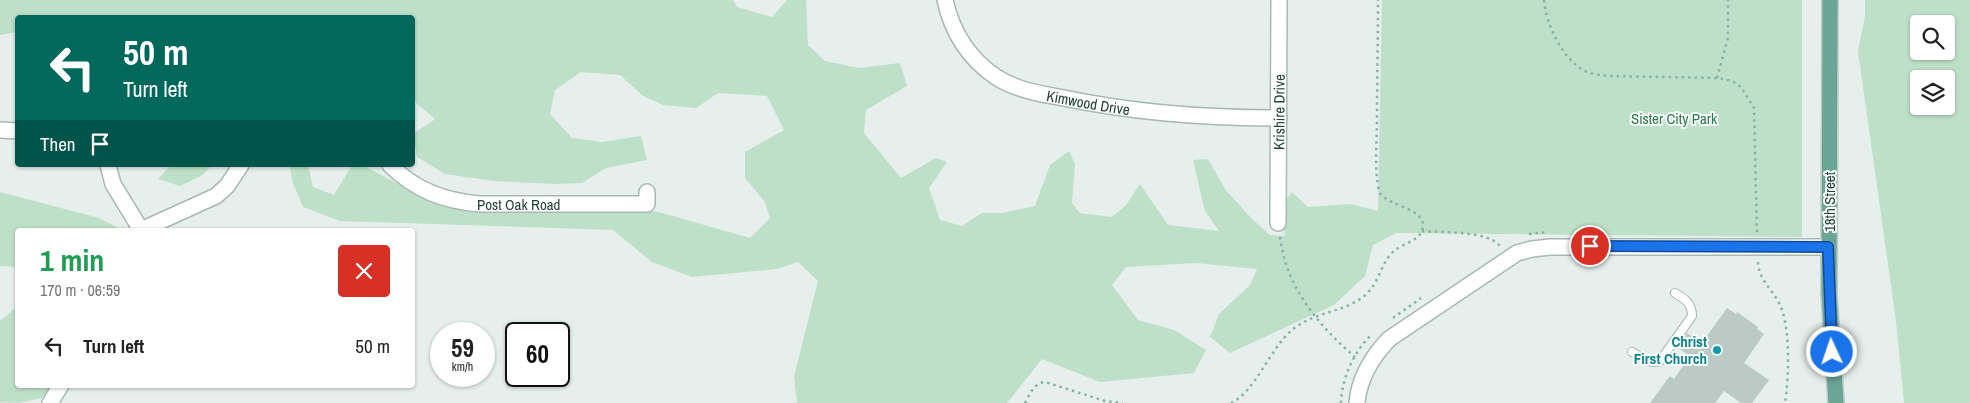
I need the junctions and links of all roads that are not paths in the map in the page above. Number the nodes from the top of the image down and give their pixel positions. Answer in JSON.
{"nodes":[{"id":1,"x":945,"y":0,"type":"edge"},
{"id":2,"x":1280,"y":0,"type":"edge"},
{"id":3,"x":1830,"y":0,"type":"edge"},
{"id":4,"x":1279,"y":118,"type":"junction"},
{"id":5,"x":0,"y":130,"type":"edge"},
{"id":6,"x":15,"y":130,"type":"edge"},
{"id":7,"x":109,"y":167,"type":"edge"},
{"id":8,"x":240,"y":167,"type":"edge"},
{"id":9,"x":392,"y":167,"type":"edge"},
{"id":10,"x":647,"y":192,"type":"dead end"},
{"id":11,"x":1278,"y":224,"type":"road end"},
{"id":12,"x":140,"y":228,"type":"edge"},
{"id":13,"x":145,"y":228,"type":"edge"},
{"id":14,"x":1828,"y":247,"type":"junction"},
{"id":15,"x":1675,"y":293,"type":"dead end"},
{"id":16,"x":1632,"y":352,"type":"dead end"},
{"id":17,"x":59,"y":388,"type":"edge"},
{"id":18,"x":50,"y":403,"type":"edge"},
{"id":19,"x":1357,"y":403,"type":"edge"},
{"id":20,"x":1836,"y":403,"type":"edge"}],
"edges":[{"from":1,"to":4,"type":"street","name":"Kimwood Drive"},
{"from":2,"to":4,"type":"street","name":"Krishire Drive"},
{"from":3,"to":14,"type":"main road","name":"18th Street"},
{"from":4,"to":11,"type":"street","name":"Krishire Drive"},
{"from":5,"to":6,"type":"street"},
{"from":7,"to":12,"type":"street"},
{"from":8,"to":13,"type":"street"},
{"from":9,"to":10,"type":"street","name":"Post Oak Road"},
{"from":14,"to":19,"type":"street"},
{"from":14,"to":20,"type":"main road","name":"18th Street"},
{"from":15,"to":16,"type":"lane"},
{"from":17,"to":18,"type":"street"}]}
